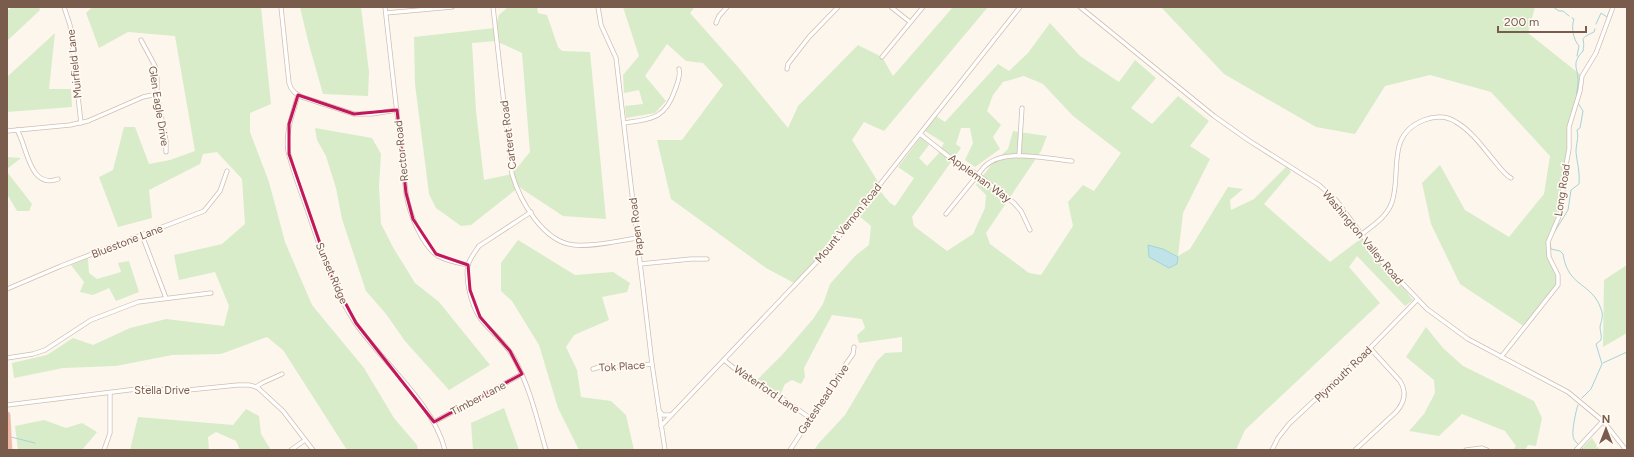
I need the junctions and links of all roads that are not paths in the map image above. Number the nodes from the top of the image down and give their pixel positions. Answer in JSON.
{"nodes":[{"id":1,"x":64,"y":7,"type":"edge"},
{"id":2,"x":282,"y":7,"type":"edge"},
{"id":3,"x":385,"y":7,"type":"edge"},
{"id":4,"x":452,"y":7,"type":"edge"},
{"id":5,"x":493,"y":7,"type":"edge"},
{"id":6,"x":598,"y":7,"type":"edge"},
{"id":7,"x":727,"y":7,"type":"edge"},
{"id":8,"x":838,"y":7,"type":"edge"},
{"id":9,"x":891,"y":7,"type":"edge"},
{"id":10,"x":923,"y":7,"type":"edge"},
{"id":11,"x":1020,"y":7,"type":"edge"},
{"id":12,"x":1080,"y":7,"type":"edge"},
{"id":13,"x":1613,"y":7,"type":"edge"},
{"id":14,"x":386,"y":13,"type":"junction"},
{"id":15,"x":910,"y":22,"type":"junction"},
{"id":16,"x":716,"y":23,"type":"dead end"},
{"id":17,"x":140,"y":40,"type":"dead end"},
{"id":18,"x":882,"y":56,"type":"dead end"},
{"id":19,"x":679,"y":69,"type":"dead end"},
{"id":20,"x":787,"y":69,"type":"dead end"},
{"id":21,"x":157,"y":94,"type":"junction"},
{"id":22,"x":298,"y":95,"type":"junction"},
{"id":23,"x":1022,"y":108,"type":"dead end"},
{"id":24,"x":397,"y":110,"type":"junction"},
{"id":25,"x":81,"y":123,"type":"junction"},
{"id":26,"x":624,"y":123,"type":"junction"},
{"id":27,"x":17,"y":130,"type":"junction"},
{"id":28,"x":7,"y":131,"type":"edge"},
{"id":29,"x":920,"y":134,"type":"junction"},
{"id":30,"x":166,"y":152,"type":"dead end"},
{"id":31,"x":1019,"y":156,"type":"junction"},
{"id":32,"x":1072,"y":161,"type":"dead end"},
{"id":33,"x":227,"y":171,"type":"dead end"},
{"id":34,"x":977,"y":174,"type":"junction"},
{"id":35,"x":1511,"y":178,"type":"dead end"},
{"id":36,"x":58,"y":179,"type":"dead end"},
{"id":37,"x":531,"y":212,"type":"junction"},
{"id":38,"x":946,"y":214,"type":"dead end"},
{"id":39,"x":1030,"y":230,"type":"dead end"},
{"id":40,"x":1361,"y":235,"type":"junction"},
{"id":41,"x":142,"y":236,"type":"junction"},
{"id":42,"x":637,"y":238,"type":"junction"},
{"id":43,"x":706,"y":259,"type":"dead end"},
{"id":44,"x":640,"y":264,"type":"junction"},
{"id":45,"x":468,"y":265,"type":"junction"},
{"id":46,"x":7,"y":289,"type":"edge"},
{"id":47,"x":211,"y":294,"type":"dead end"},
{"id":48,"x":166,"y":298,"type":"junction"},
{"id":49,"x":1417,"y":300,"type":"junction"},
{"id":50,"x":854,"y":348,"type":"dead end"},
{"id":51,"x":1370,"y":348,"type":"junction"},
{"id":52,"x":1501,"y":357,"type":"junction"},
{"id":53,"x":7,"y":358,"type":"edge"},
{"id":54,"x":724,"y":360,"type":"junction"},
{"id":55,"x":652,"y":364,"type":"junction"},
{"id":56,"x":593,"y":369,"type":"dead end"},
{"id":57,"x":282,"y":374,"type":"dead end"},
{"id":58,"x":522,"y":374,"type":"junction"},
{"id":59,"x":256,"y":387,"type":"junction"},
{"id":60,"x":110,"y":393,"type":"junction"},
{"id":61,"x":7,"y":405,"type":"edge"},
{"id":62,"x":659,"y":411,"type":"junction"},
{"id":63,"x":7,"y":415,"type":"edge"},
{"id":64,"x":671,"y":415,"type":"junction"},
{"id":65,"x":810,"y":418,"type":"junction"},
{"id":66,"x":1603,"y":421,"type":"junction"},
{"id":67,"x":434,"y":422,"type":"junction"},
{"id":68,"x":661,"y":426,"type":"junction"},
{"id":69,"x":305,"y":440,"type":"junction"},
{"id":70,"x":9,"y":450,"type":"edge"},
{"id":71,"x":104,"y":450,"type":"edge"},
{"id":72,"x":291,"y":450,"type":"edge"},
{"id":73,"x":313,"y":450,"type":"edge"},
{"id":74,"x":445,"y":450,"type":"edge"},
{"id":75,"x":546,"y":450,"type":"edge"},
{"id":76,"x":665,"y":450,"type":"edge"},
{"id":77,"x":790,"y":450,"type":"edge"},
{"id":78,"x":1272,"y":450,"type":"edge"},
{"id":79,"x":1355,"y":450,"type":"edge"},
{"id":80,"x":1466,"y":450,"type":"edge"},
{"id":81,"x":1487,"y":450,"type":"edge"},
{"id":82,"x":1576,"y":450,"type":"edge"},
{"id":83,"x":1626,"y":450,"type":"edge"}],
"edges":[{"from":1,"to":25,"type":"street","name":"Muirfield Lane"},
{"from":2,"to":22,"type":"street"},
{"from":3,"to":14,"type":"street","name":"Rector Road"},
{"from":4,"to":14,"type":"street"},
{"from":5,"to":37,"type":"street","name":"Carteret Road"},
{"from":6,"to":26,"type":"street","name":"Papen Road"},
{"from":7,"to":16,"type":"street"},
{"from":8,"to":20,"type":"street"},
{"from":9,"to":15,"type":"street"},
{"from":10,"to":15,"type":"street"},
{"from":11,"to":29,"type":"street","name":"Mount Vernon Road"},
{"from":12,"to":40,"type":"street","name":"Washington Valley Road"},
{"from":13,"to":52,"type":"street","name":"Long Road"},
{"from":14,"to":24,"type":"street","name":"Rector Road"},
{"from":15,"to":18,"type":"street"},
{"from":17,"to":21,"type":"street","name":"Glen Eagle Drive"},
{"from":19,"to":26,"type":"street"},
{"from":21,"to":25,"type":"street"},
{"from":21,"to":30,"type":"street","name":"Glen Eagle Drive"},
{"from":22,"to":24,"type":"street"},
{"from":22,"to":67,"type":"street","name":"Sunset Ridge"},
{"from":23,"to":31,"type":"street"},
{"from":24,"to":45,"type":"street","name":"Rector Road"},
{"from":25,"to":27,"type":"street"},
{"from":26,"to":42,"type":"street","name":"Papen Road"},
{"from":27,"to":28,"type":"street"},
{"from":27,"to":36,"type":"street"},
{"from":29,"to":34,"type":"street","name":"Appleman Way"},
{"from":29,"to":54,"type":"street","name":"Mount Vernon Road"},
{"from":31,"to":32,"type":"street"},
{"from":31,"to":34,"type":"street"},
{"from":33,"to":41,"type":"street","name":"Bluestone Lane"},
{"from":34,"to":38,"type":"street"},
{"from":34,"to":39,"type":"street","name":"Appleman Way"},
{"from":35,"to":40,"type":"street"},
{"from":37,"to":42,"type":"street","name":"Carteret Road"},
{"from":37,"to":45,"type":"street"},
{"from":40,"to":49,"type":"street","name":"Washington Valley Road"},
{"from":41,"to":46,"type":"street","name":"Bluestone Lane"},
{"from":41,"to":48,"type":"street"},
{"from":42,"to":44,"type":"street","name":"Papen Road"},
{"from":43,"to":44,"type":"street"},
{"from":44,"to":55,"type":"street","name":"Papen Road"},
{"from":45,"to":58,"type":"street"},
{"from":47,"to":48,"type":"street"},
{"from":48,"to":53,"type":"street"},
{"from":49,"to":51,"type":"street","name":"Plymouth Road"},
{"from":49,"to":52,"type":"street","name":"Washington Valley Road"},
{"from":50,"to":65,"type":"street","name":"Gateshead Drive"},
{"from":51,"to":78,"type":"street","name":"Plymouth Road"},
{"from":51,"to":79,"type":"street"},
{"from":52,"to":66,"type":"street","name":"Washington Valley Road"},
{"from":54,"to":64,"type":"street","name":"Mount Vernon Road"},
{"from":54,"to":65,"type":"street","name":"Waterford Lane"},
{"from":55,"to":56,"type":"street","name":"Tok Place"},
{"from":55,"to":62,"type":"street","name":"Papen Road"},
{"from":57,"to":59,"type":"street"},
{"from":58,"to":67,"type":"street","name":"Timber Lane"},
{"from":58,"to":75,"type":"street"},
{"from":59,"to":60,"type":"street","name":"Stella Drive"},
{"from":59,"to":69,"type":"street"},
{"from":60,"to":61,"type":"street","name":"Stella Drive"},
{"from":60,"to":71,"type":"street"},
{"from":62,"to":64,"type":"street"},
{"from":62,"to":68,"type":"street","name":"Papen Road"},
{"from":63,"to":70,"type":"highway"},
{"from":64,"to":68,"type":"street","name":"Mount Vernon Road"},
{"from":65,"to":77,"type":"street","name":"Gateshead Drive"},
{"from":66,"to":82,"type":"street"},
{"from":66,"to":83,"type":"street","name":"Washington Valley Road"},
{"from":67,"to":74,"type":"street","name":"Sunset Ridge"},
{"from":68,"to":76,"type":"street","name":"Papen Road"},
{"from":69,"to":72,"type":"street"},
{"from":69,"to":73,"type":"street"},
{"from":80,"to":81,"type":"street"}]}
